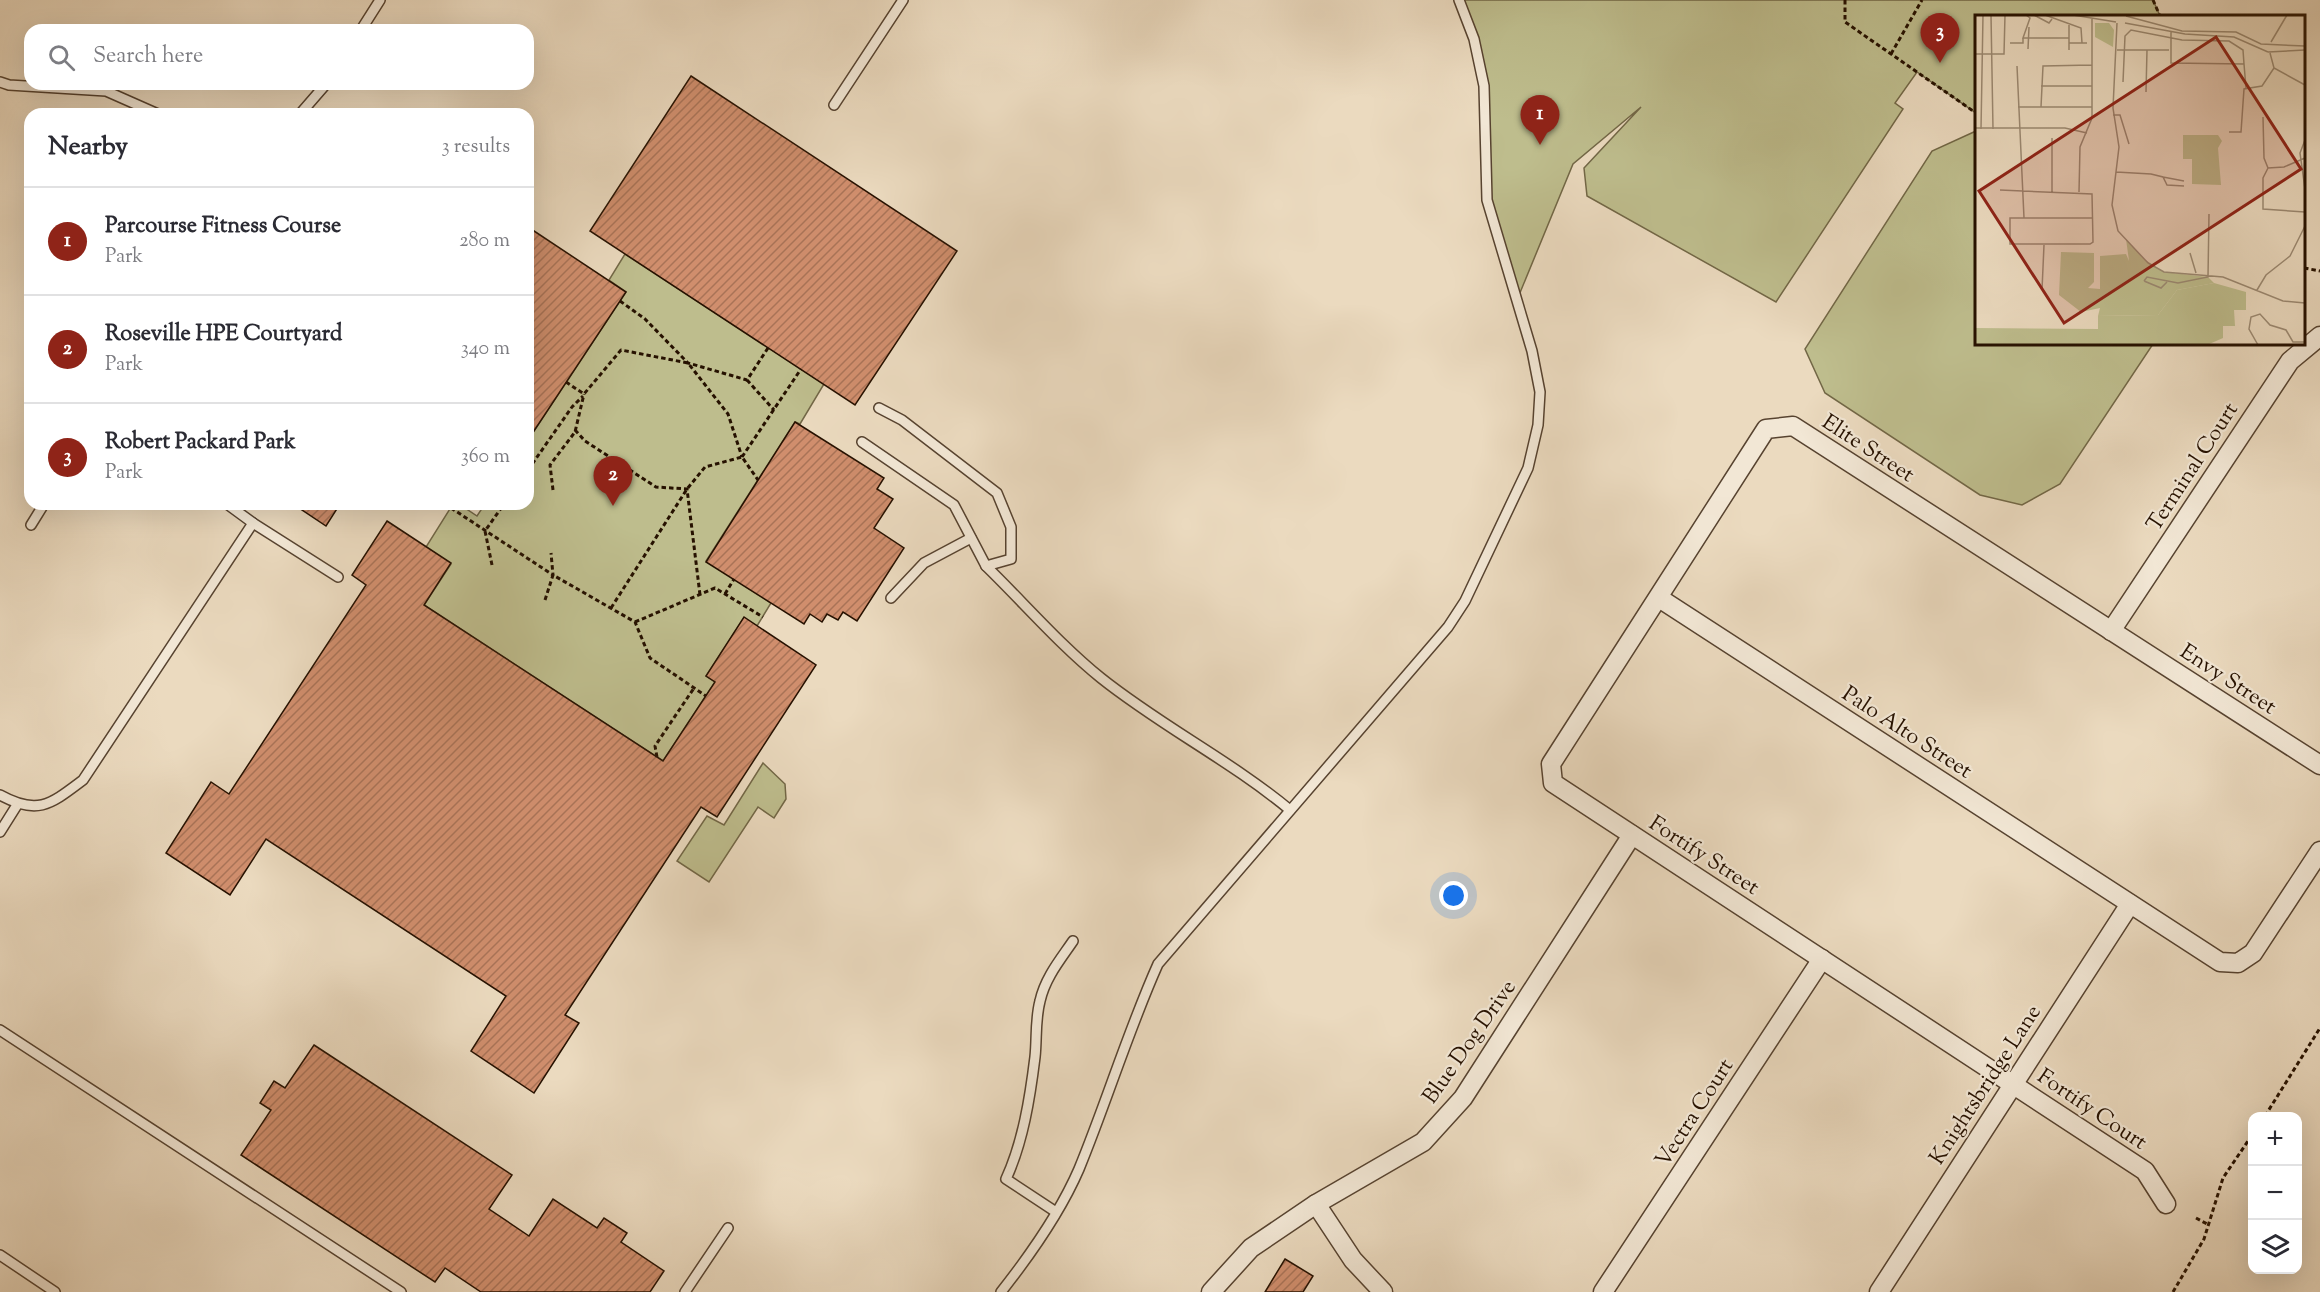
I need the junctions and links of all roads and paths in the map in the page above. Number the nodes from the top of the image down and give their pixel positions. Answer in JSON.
{"nodes":[{"id":1,"x":380,"y":0,"type":"edge"},
{"id":2,"x":903,"y":0,"type":"edge"},
{"id":3,"x":1460,"y":0,"type":"edge"},
{"id":4,"x":1845,"y":0,"type":"edge"},
{"id":5,"x":1922,"y":0,"type":"edge"},
{"id":6,"x":2153,"y":0,"type":"edge"},
{"id":7,"x":2160,"y":15,"type":"edge"},
{"id":8,"x":365,"y":24,"type":"edge"},
{"id":9,"x":1891,"y":54,"type":"junction"},
{"id":10,"x":0,"y":82,"type":"edge"},
{"id":11,"x":24,"y":86,"type":"edge"},
{"id":12,"x":90,"y":90,"type":"edge"},
{"id":13,"x":321,"y":90,"type":"edge"},
{"id":14,"x":834,"y":105,"type":"dead end"},
{"id":15,"x":144,"y":108,"type":"edge"},
{"id":16,"x":305,"y":108,"type":"edge"},
{"id":17,"x":1975,"y":112,"type":"edge"},
{"id":18,"x":2305,"y":268,"type":"edge"},
{"id":19,"x":2320,"y":271,"type":"edge"},
{"id":20,"x":620,"y":300,"type":"dead end"},
{"id":21,"x":2320,"y":336,"type":"edge"},
{"id":22,"x":768,"y":348,"type":"dead end"},
{"id":23,"x":688,"y":363,"type":"junction"},
{"id":24,"x":801,"y":369,"type":"dead end"},
{"id":25,"x":747,"y":380,"type":"junction"},
{"id":26,"x":566,"y":382,"type":"dead end"},
{"id":27,"x":584,"y":394,"type":"junction"},
{"id":28,"x":879,"y":408,"type":"dead end"},
{"id":29,"x":774,"y":410,"type":"junction"},
{"id":30,"x":575,"y":430,"type":"junction"},
{"id":31,"x":862,"y":442,"type":"dead end"},
{"id":32,"x":742,"y":457,"type":"junction"},
{"id":33,"x":534,"y":461,"type":"edge"},
{"id":34,"x":758,"y":480,"type":"dead end"},
{"id":35,"x":687,"y":489,"type":"junction"},
{"id":36,"x":553,"y":490,"type":"dead end"},
{"id":37,"x":40,"y":510,"type":"edge"},
{"id":38,"x":236,"y":510,"type":"edge"},
{"id":39,"x":454,"y":510,"type":"edge"},
{"id":40,"x":500,"y":510,"type":"edge"},
{"id":41,"x":254,"y":522,"type":"junction"},
{"id":42,"x":31,"y":525,"type":"dead end"},
{"id":43,"x":485,"y":531,"type":"junction"},
{"id":44,"x":971,"y":538,"type":"junction"},
{"id":45,"x":551,"y":553,"type":"dead end"},
{"id":46,"x":492,"y":565,"type":"dead end"},
{"id":47,"x":986,"y":566,"type":"junction"},
{"id":48,"x":553,"y":575,"type":"junction"},
{"id":49,"x":338,"y":577,"type":"dead end"},
{"id":50,"x":734,"y":579,"type":"dead end"},
{"id":51,"x":725,"y":594,"type":"junction"},
{"id":52,"x":699,"y":595,"type":"junction"},
{"id":53,"x":891,"y":598,"type":"dead end"},
{"id":54,"x":1659,"y":598,"type":"junction"},
{"id":55,"x":545,"y":600,"type":"dead end"},
{"id":56,"x":611,"y":608,"type":"junction"},
{"id":57,"x":763,"y":617,"type":"dead end"},
{"id":58,"x":635,"y":622,"type":"junction"},
{"id":59,"x":2111,"y":631,"type":"junction"},
{"id":60,"x":694,"y":688,"type":"junction"},
{"id":61,"x":706,"y":696,"type":"dead end"},
{"id":62,"x":657,"y":757,"type":"dead end"},
{"id":63,"x":2320,"y":765,"type":"edge"},
{"id":64,"x":0,"y":795,"type":"edge"},
{"id":65,"x":17,"y":805,"type":"junction"},
{"id":66,"x":1290,"y":810,"type":"junction"},
{"id":67,"x":0,"y":832,"type":"edge"},
{"id":68,"x":1632,"y":835,"type":"junction"},
{"id":69,"x":2320,"y":851,"type":"edge"},
{"id":70,"x":2130,"y":904,"type":"junction"},
{"id":71,"x":1074,"y":941,"type":"dead end"},
{"id":72,"x":1822,"y":959,"type":"junction"},
{"id":73,"x":2320,"y":1028,"type":"edge"},
{"id":74,"x":0,"y":1030,"type":"edge"},
{"id":75,"x":2013,"y":1083,"type":"junction"},
{"id":76,"x":2268,"y":1112,"type":"edge"},
{"id":77,"x":2248,"y":1142,"type":"edge"},
{"id":78,"x":1316,"y":1204,"type":"junction"},
{"id":79,"x":2166,"y":1204,"type":"dead end"},
{"id":80,"x":1056,"y":1212,"type":"junction"},
{"id":81,"x":2196,"y":1218,"type":"dead end"},
{"id":82,"x":2209,"y":1225,"type":"junction"},
{"id":83,"x":728,"y":1228,"type":"dead end"},
{"id":84,"x":0,"y":1255,"type":"edge"},
{"id":85,"x":55,"y":1292,"type":"edge"},
{"id":86,"x":401,"y":1292,"type":"edge"},
{"id":87,"x":685,"y":1292,"type":"edge"},
{"id":88,"x":1001,"y":1292,"type":"edge"},
{"id":89,"x":1211,"y":1292,"type":"edge"},
{"id":90,"x":1383,"y":1292,"type":"edge"},
{"id":91,"x":1603,"y":1292,"type":"edge"},
{"id":92,"x":1879,"y":1292,"type":"edge"},
{"id":93,"x":2173,"y":1292,"type":"edge"}],
"edges":[{"from":1,"to":8,"type":"lane"},
{"from":2,"to":14,"type":"lane"},
{"from":3,"to":66,"type":"lane"},
{"from":4,"to":9,"type":"path"},
{"from":5,"to":9,"type":"path"},
{"from":6,"to":7,"type":"path"},
{"from":9,"to":17,"type":"path"},
{"from":10,"to":11,"type":"lane"},
{"from":12,"to":15,"type":"lane"},
{"from":13,"to":16,"type":"lane"},
{"from":18,"to":19,"type":"path"},
{"from":20,"to":23,"type":"path"},
{"from":21,"to":59,"type":"street","name":"Terminal Court"},
{"from":22,"to":25,"type":"path"},
{"from":23,"to":25,"type":"path"},
{"from":23,"to":27,"type":"path"},
{"from":23,"to":32,"type":"path"},
{"from":24,"to":29,"type":"path"},
{"from":25,"to":29,"type":"path"},
{"from":26,"to":27,"type":"path"},
{"from":27,"to":30,"type":"path"},
{"from":27,"to":33,"type":"path"},
{"from":28,"to":47,"type":"lane"},
{"from":29,"to":32,"type":"path"},
{"from":30,"to":35,"type":"path"},
{"from":30,"to":36,"type":"path"},
{"from":31,"to":44,"type":"lane"},
{"from":32,"to":34,"type":"path"},
{"from":32,"to":35,"type":"path"},
{"from":35,"to":52,"type":"path"},
{"from":35,"to":56,"type":"path"},
{"from":37,"to":42,"type":"lane"},
{"from":38,"to":41,"type":"lane"},
{"from":39,"to":43,"type":"path"},
{"from":40,"to":43,"type":"path"},
{"from":41,"to":49,"type":"lane"},
{"from":41,"to":65,"type":"lane"},
{"from":43,"to":46,"type":"path"},
{"from":43,"to":48,"type":"path"},
{"from":44,"to":47,"type":"lane"},
{"from":44,"to":53,"type":"lane"},
{"from":45,"to":48,"type":"path"},
{"from":47,"to":66,"type":"lane"},
{"from":48,"to":55,"type":"path"},
{"from":48,"to":56,"type":"path"},
{"from":50,"to":51,"type":"path"},
{"from":51,"to":52,"type":"path"},
{"from":51,"to":57,"type":"path"},
{"from":52,"to":58,"type":"path"},
{"from":54,"to":59,"type":"street","name":"Elite Street"},
{"from":54,"to":68,"type":"street","name":"Fortify Street"},
{"from":54,"to":70,"type":"street","name":"Palo Alto Street"},
{"from":56,"to":58,"type":"path"},
{"from":58,"to":60,"type":"path"},
{"from":59,"to":63,"type":"street","name":"Envy Street"},
{"from":60,"to":61,"type":"path"},
{"from":60,"to":62,"type":"path"},
{"from":64,"to":65,"type":"lane"},
{"from":65,"to":67,"type":"lane"},
{"from":66,"to":80,"type":"lane"},
{"from":68,"to":72,"type":"street","name":"Fortify Street"},
{"from":68,"to":78,"type":"street","name":"Blue Dog Drive"},
{"from":69,"to":70,"type":"street"},
{"from":70,"to":75,"type":"street","name":"Knightsbridge Lane"},
{"from":71,"to":80,"type":"lane"},
{"from":72,"to":75,"type":"street","name":"Fortify Street"},
{"from":72,"to":91,"type":"street","name":"Vectra Court"},
{"from":73,"to":76,"type":"path"},
{"from":74,"to":86,"type":"lane"},
{"from":75,"to":79,"type":"street","name":"Fortify Court"},
{"from":75,"to":92,"type":"street","name":"Knightsbridge Lane"},
{"from":77,"to":82,"type":"path"},
{"from":78,"to":89,"type":"street","name":"Blue Dog Drive"},
{"from":78,"to":90,"type":"street"},
{"from":80,"to":88,"type":"lane"},
{"from":81,"to":82,"type":"path"},
{"from":82,"to":93,"type":"path"},
{"from":83,"to":87,"type":"lane"},
{"from":84,"to":85,"type":"lane"}]}
